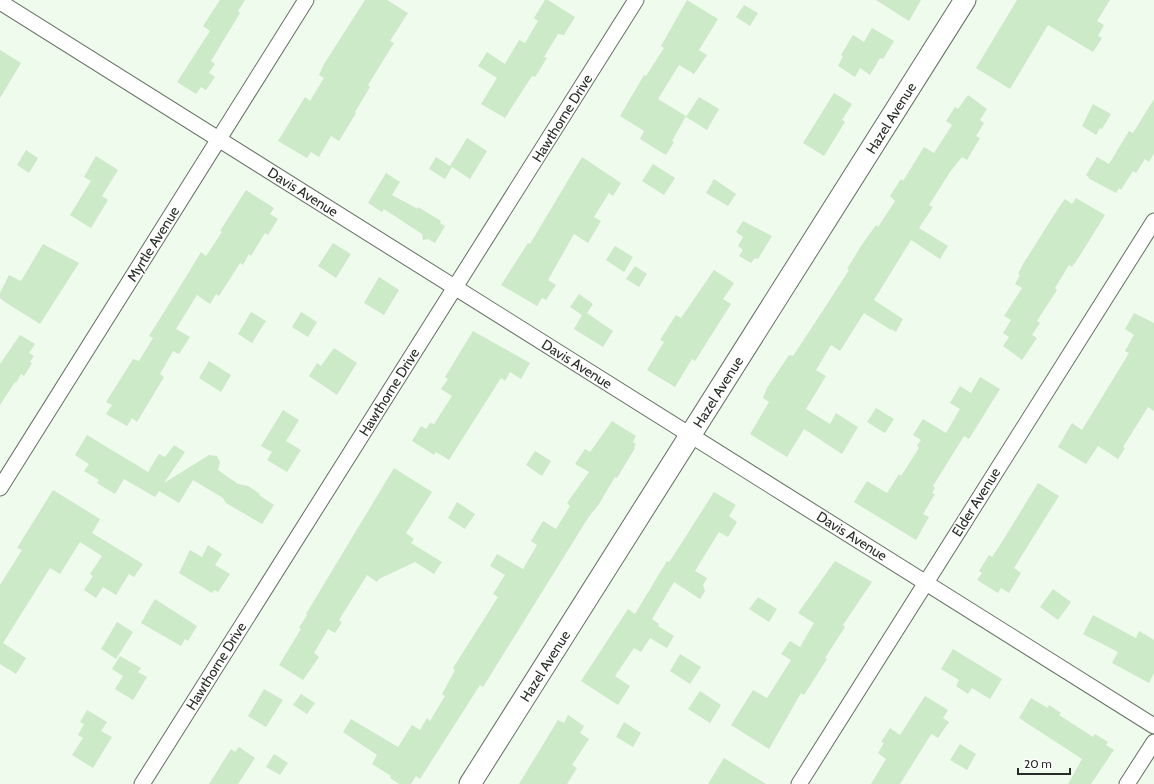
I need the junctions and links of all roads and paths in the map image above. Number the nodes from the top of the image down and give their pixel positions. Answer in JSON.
{"nodes":[{"id":1,"x":306,"y":0,"type":"edge"},
{"id":2,"x":636,"y":0,"type":"edge"},
{"id":3,"x":965,"y":0,"type":"edge"},
{"id":4,"x":0,"y":2,"type":"edge"},
{"id":5,"x":218,"y":139,"type":"junction"},
{"id":6,"x":1154,"y":221,"type":"edge"},
{"id":7,"x":455,"y":288,"type":"junction"},
{"id":8,"x":691,"y":436,"type":"junction"},
{"id":9,"x":0,"y":488,"type":"edge"},
{"id":10,"x":925,"y":583,"type":"junction"},
{"id":11,"x":1154,"y":726,"type":"edge"},
{"id":12,"x":1154,"y":742,"type":"edge"},
{"id":13,"x":142,"y":784,"type":"edge"},
{"id":14,"x":470,"y":784,"type":"edge"},
{"id":15,"x":799,"y":784,"type":"edge"},
{"id":16,"x":1128,"y":784,"type":"edge"}],
"edges":[{"from":1,"to":5,"type":"street","name":"Myrtle Avenue"},
{"from":2,"to":7,"type":"street","name":"Hawthorne Drive"},
{"from":3,"to":8,"type":"street","name":"Hazel Avenue"},
{"from":4,"to":5,"type":"street","name":"Davis Avenue"},
{"from":5,"to":7,"type":"street","name":"Davis Avenue"},
{"from":5,"to":9,"type":"street","name":"Myrtle Avenue"},
{"from":6,"to":10,"type":"street","name":"Elder Avenue"},
{"from":7,"to":8,"type":"street","name":"Davis Avenue"},
{"from":7,"to":13,"type":"street","name":"Hawthorne Drive"},
{"from":8,"to":10,"type":"street","name":"Davis Avenue"},
{"from":8,"to":14,"type":"street","name":"Hazel Avenue"},
{"from":10,"to":11,"type":"street","name":"Davis Avenue"},
{"from":10,"to":15,"type":"street","name":"Elder Avenue"},
{"from":12,"to":16,"type":"street"}]}
